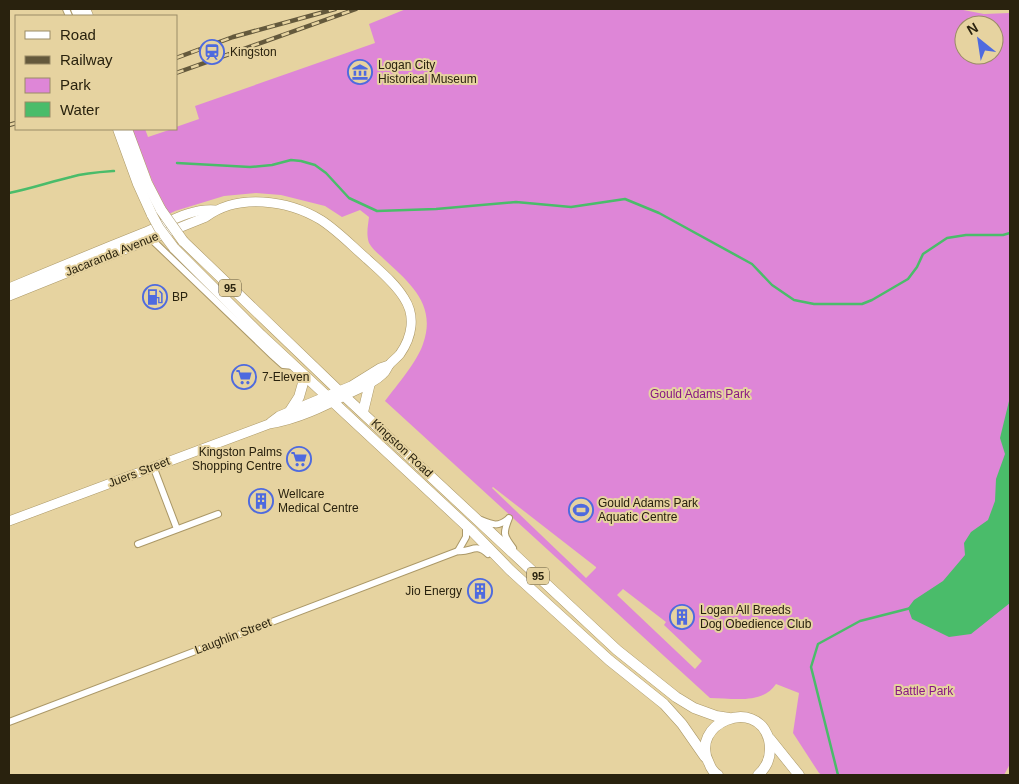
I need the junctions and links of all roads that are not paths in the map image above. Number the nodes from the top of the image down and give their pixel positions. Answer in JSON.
{"nodes":[{"id":1,"x":118,"y":130,"type":"edge"},
{"id":2,"x":127,"y":130,"type":"edge"},
{"id":3,"x":215,"y":210,"type":"junction"},
{"id":4,"x":157,"y":213,"type":"junction"},
{"id":5,"x":151,"y":239,"type":"junction"},
{"id":6,"x":9,"y":288,"type":"edge"},
{"id":7,"x":9,"y":296,"type":"edge"},
{"id":8,"x":389,"y":365,"type":"junction"},
{"id":9,"x":295,"y":366,"type":"junction"},
{"id":10,"x":305,"y":376,"type":"junction"},
{"id":11,"x":370,"y":383,"type":"junction"},
{"id":12,"x":342,"y":393,"type":"junction"},
{"id":13,"x":329,"y":399,"type":"junction"},
{"id":14,"x":290,"y":411,"type":"junction"},
{"id":15,"x":363,"y":412,"type":"junction"},
{"id":16,"x":269,"y":424,"type":"junction"},
{"id":17,"x":153,"y":466,"type":"junction"},
{"id":18,"x":218,"y":514,"type":"dead end"},
{"id":19,"x":476,"y":518,"type":"junction"},
{"id":20,"x":9,"y":521,"type":"edge"},
{"id":21,"x":466,"y":526,"type":"junction"},
{"id":22,"x":177,"y":529,"type":"junction"},
{"id":23,"x":138,"y":544,"type":"dead end"},
{"id":24,"x":458,"y":551,"type":"junction"},
{"id":25,"x":526,"y":565,"type":"junction"},
{"id":26,"x":507,"y":567,"type":"junction"},
{"id":27,"x":729,"y":718,"type":"junction"},
{"id":28,"x":9,"y":722,"type":"edge"},
{"id":29,"x":768,"y":736,"type":"junction"},
{"id":30,"x":705,"y":757,"type":"junction"},
{"id":31,"x":715,"y":774,"type":"edge"},
{"id":32,"x":758,"y":775,"type":"edge"},
{"id":33,"x":799,"y":775,"type":"edge"}],
"edges":[{"from":1,"to":4,"type":"main road","name":"Kingston Road","number":"95"},
{"from":2,"to":4,"type":"main road","name":"Kingston Road","number":"95"},
{"from":3,"to":5,"type":"street","name":"Jacaranda Avenue"},
{"from":3,"to":6,"type":"street","name":"Jacaranda Avenue"},
{"from":3,"to":8,"type":"street","name":"Jacaranda Avenue"},
{"from":4,"to":9,"type":"main road","name":"Kingston Road","number":"95","bridge":true},
{"from":4,"to":12,"type":"main road","name":"Kingston Road","number":"95","bridge":true},
{"from":5,"to":7,"type":"street","name":"Jacaranda Avenue"},
{"from":5,"to":9,"type":"street","name":"Kingston Road"},
{"from":8,"to":11,"type":"street","name":"Jacaranda Avenue"},
{"from":8,"to":12,"type":"street","name":"Jacaranda Avenue"},
{"from":9,"to":10,"type":"main road","name":"Kingston Road","number":"95"},
{"from":10,"to":13,"type":"main road","name":"Kingston Road","number":"95"},
{"from":10,"to":14,"type":"main road"},
{"from":11,"to":12,"type":"street","name":"Jacaranda Avenue"},
{"from":11,"to":15,"type":"main road"},
{"from":12,"to":13,"type":"street","name":"Jacaranda Avenue"},
{"from":12,"to":15,"type":"main road","name":"Kingston Road","number":"95"},
{"from":13,"to":14,"type":"street","name":"Juers Street"},
{"from":13,"to":16,"type":"street","name":"Juers Street"},
{"from":13,"to":21,"type":"main road","name":"Kingston Road","number":"95"},
{"from":14,"to":16,"type":"street","name":"Juers Street"},
{"from":15,"to":19,"type":"main road","name":"Kingston Road","number":"95"},
{"from":16,"to":17,"type":"street","name":"Juers Street"},
{"from":17,"to":20,"type":"street","name":"Juers Street"},
{"from":17,"to":22,"type":"street"},
{"from":18,"to":22,"type":"street"},
{"from":19,"to":25,"type":"main road","name":"Kingston Road","number":"95"},
{"from":19,"to":25,"type":"street"},
{"from":21,"to":24,"type":"street"},
{"from":21,"to":26,"type":"main road","name":"Kingston Road","number":"95"},
{"from":22,"to":23,"type":"street"},
{"from":24,"to":26,"type":"street","name":"Laughlin Street"},
{"from":24,"to":28,"type":"street","name":"Laughlin Street"},
{"from":25,"to":27,"type":"main road","name":"Kingston Road","number":"95"},
{"from":26,"to":30,"type":"main road","name":"Kingston Road","number":"95"},
{"from":27,"to":29,"type":"main road","number":"95"},
{"from":27,"to":30,"type":"main road"},
{"from":29,"to":32,"type":"main road"},
{"from":29,"to":33,"type":"main road","number":"95"},
{"from":30,"to":31,"type":"main road","number":"95"}]}
